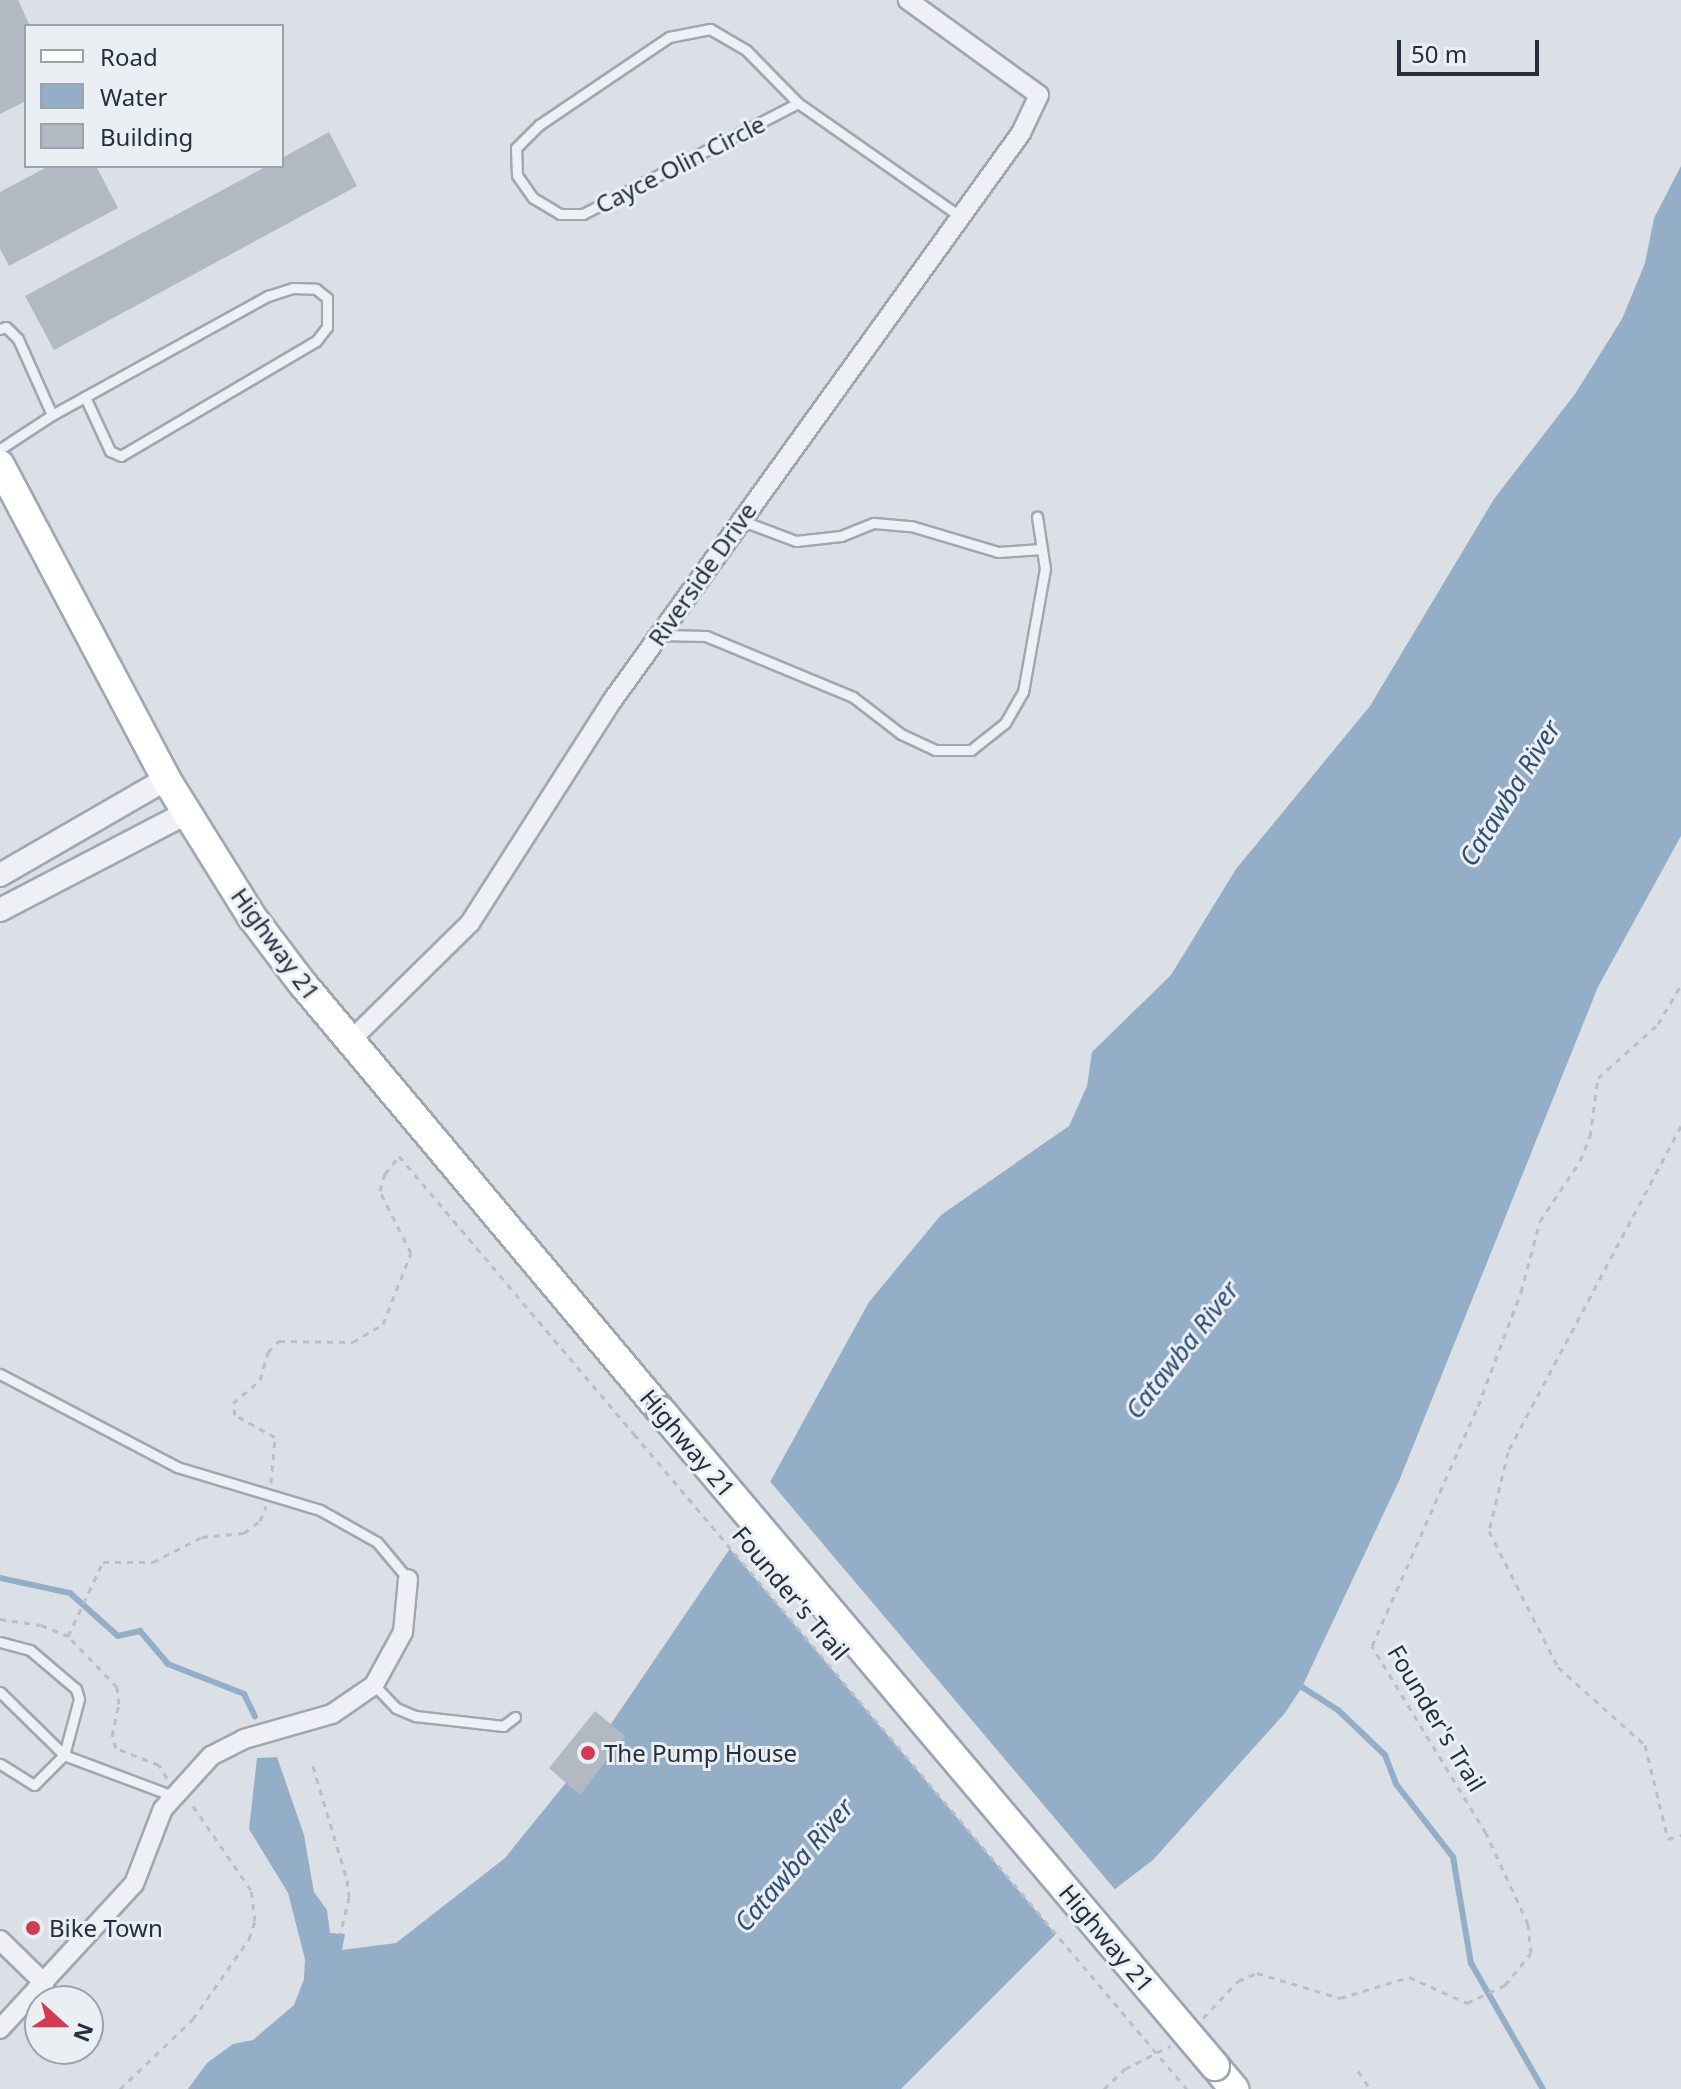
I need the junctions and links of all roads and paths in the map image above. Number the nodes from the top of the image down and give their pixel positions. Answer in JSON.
{"nodes":[{"id":1,"x":908,"y":0,"type":"edge"},
{"id":2,"x":798,"y":103,"type":"junction"},
{"id":3,"x":958,"y":215,"type":"junction"},
{"id":4,"x":0,"y":329,"type":"edge"},
{"id":5,"x":85,"y":397,"type":"junction"},
{"id":6,"x":52,"y":415,"type":"junction"},
{"id":7,"x":0,"y":449,"type":"edge"},
{"id":8,"x":0,"y":465,"type":"edge"},
{"id":9,"x":1037,"y":517,"type":"dead end"},
{"id":10,"x":740,"y":520,"type":"junction"},
{"id":11,"x":1042,"y":549,"type":"junction"},
{"id":12,"x":659,"y":635,"type":"junction"},
{"id":13,"x":166,"y":779,"type":"junction"},
{"id":14,"x":186,"y":813,"type":"junction"},
{"id":15,"x":0,"y":875,"type":"edge"},
{"id":16,"x":0,"y":910,"type":"edge"},
{"id":17,"x":1681,"y":985,"type":"edge"},
{"id":18,"x":350,"y":1041,"type":"junction"},
{"id":19,"x":1681,"y":1126,"type":"edge"},
{"id":20,"x":0,"y":1374,"type":"edge"},
{"id":21,"x":269,"y":1493,"type":"junction"},
{"id":22,"x":408,"y":1579,"type":"joint"},
{"id":23,"x":0,"y":1619,"type":"edge"},
{"id":24,"x":68,"y":1636,"type":"junction"},
{"id":25,"x":0,"y":1642,"type":"edge"},
{"id":26,"x":374,"y":1685,"type":"junction"},
{"id":27,"x":0,"y":1692,"type":"edge"},
{"id":28,"x":515,"y":1717,"type":"dead end"},
{"id":29,"x":64,"y":1755,"type":"junction"},
{"id":30,"x":0,"y":1764,"type":"edge"},
{"id":31,"x":313,"y":1766,"type":"dead end"},
{"id":32,"x":177,"y":1794,"type":"junction"},
{"id":33,"x":1681,"y":1835,"type":"edge"},
{"id":34,"x":341,"y":1933,"type":"dead end"},
{"id":35,"x":0,"y":1940,"type":"edge"},
{"id":36,"x":44,"y":1983,"type":"junction"},
{"id":37,"x":1198,"y":2024,"type":"dead end"},
{"id":38,"x":0,"y":2029,"type":"edge"},
{"id":39,"x":1172,"y":2045,"type":"dead end"},
{"id":40,"x":1358,"y":2071,"type":"dead end"},
{"id":41,"x":120,"y":2089,"type":"edge"},
{"id":42,"x":1104,"y":2089,"type":"edge"},
{"id":43,"x":1187,"y":2089,"type":"edge"},
{"id":44,"x":1234,"y":2089,"type":"edge"},
{"id":45,"x":1370,"y":2089,"type":"edge"}],
"edges":[{"from":1,"to":3,"type":"street","name":"Riverside Drive"},
{"from":2,"to":2,"type":"lane","name":"Cayce Olin Circle"},
{"from":2,"to":3,"type":"lane","name":"Cayce Olin Circle"},
{"from":3,"to":10,"type":"street","name":"Riverside Drive"},
{"from":4,"to":6,"type":"lane"},
{"from":5,"to":5,"type":"lane"},
{"from":5,"to":6,"type":"lane"},
{"from":6,"to":7,"type":"lane"},
{"from":8,"to":13,"type":"main road","name":"Highway 21"},
{"from":9,"to":11,"type":"lane"},
{"from":10,"to":11,"type":"lane"},
{"from":10,"to":12,"type":"street","name":"Riverside Drive"},
{"from":11,"to":12,"type":"lane"},
{"from":12,"to":18,"type":"street","name":"Riverside Drive"},
{"from":13,"to":14,"type":"main road","name":"Highway 21"},
{"from":13,"to":15,"type":"street"},
{"from":14,"to":16,"type":"street"},
{"from":14,"to":18,"type":"main road","name":"Highway 21"},
{"from":17,"to":37,"type":"path","name":"Founder's Trail"},
{"from":18,"to":44,"type":"main road","name":"Highway 21","bridge":true},
{"from":19,"to":33,"type":"path"},
{"from":20,"to":21,"type":"lane"},
{"from":21,"to":22,"type":"lane"},
{"from":21,"to":24,"type":"path"},
{"from":21,"to":43,"type":"path","name":"Founder's Trail","bridge":true},
{"from":22,"to":26,"type":"street"},
{"from":23,"to":24,"type":"path"},
{"from":24,"to":32,"type":"path"},
{"from":25,"to":29,"type":"lane"},
{"from":26,"to":28,"type":"lane"},
{"from":26,"to":32,"type":"street"},
{"from":27,"to":29,"type":"lane"},
{"from":29,"to":30,"type":"lane"},
{"from":29,"to":32,"type":"lane"},
{"from":31,"to":34,"type":"path"},
{"from":32,"to":36,"type":"street"},
{"from":32,"to":41,"type":"path"},
{"from":35,"to":36,"type":"street"},
{"from":36,"to":38,"type":"street"},
{"from":39,"to":42,"type":"path"},
{"from":40,"to":45,"type":"path"}]}
